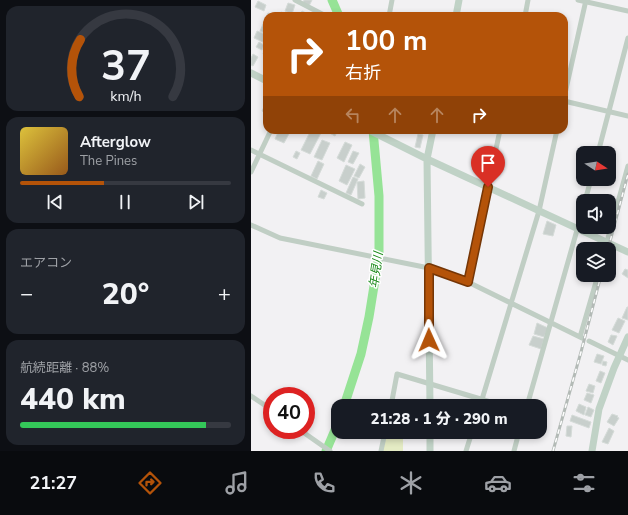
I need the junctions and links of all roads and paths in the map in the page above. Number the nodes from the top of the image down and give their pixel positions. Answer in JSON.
{"nodes":[{"id":1,"x":295,"y":0,"type":"edge"},
{"id":2,"x":392,"y":0,"type":"edge"},
{"id":3,"x":459,"y":0,"type":"edge"},
{"id":4,"x":528,"y":0,"type":"edge"},
{"id":5,"x":578,"y":0,"type":"edge"},
{"id":6,"x":586,"y":1,"type":"edge"},
{"id":7,"x":628,"y":11,"type":"edge"},
{"id":8,"x":318,"y":12,"type":"edge"},
{"id":9,"x":390,"y":12,"type":"edge"},
{"id":10,"x":457,"y":12,"type":"edge"},
{"id":11,"x":526,"y":12,"type":"edge"},
{"id":12,"x":628,"y":38,"type":"edge"},
{"id":13,"x":251,"y":73,"type":"edge"},
{"id":14,"x":263,"y":79,"type":"edge"},
{"id":15,"x":568,"y":80,"type":"edge"},
{"id":16,"x":568,"y":102,"type":"edge"},
{"id":17,"x":609,"y":111,"type":"junction"},
{"id":18,"x":628,"y":116,"type":"edge"},
{"id":19,"x":269,"y":134,"type":"edge"},
{"id":20,"x":377,"y":134,"type":"edge"},
{"id":21,"x":432,"y":134,"type":"edge"},
{"id":22,"x":499,"y":134,"type":"edge"},
{"id":23,"x":556,"y":134,"type":"edge"},
{"id":24,"x":600,"y":146,"type":"edge"},
{"id":25,"x":251,"y":150,"type":"edge"},
{"id":26,"x":259,"y":154,"type":"junction"},
{"id":27,"x":427,"y":159,"type":"junction"},
{"id":28,"x":628,"y":166,"type":"edge"},
{"id":29,"x":251,"y":172,"type":"edge"},
{"id":30,"x":488,"y":187,"type":"junction"},
{"id":31,"x":362,"y":204,"type":"dead end"},
{"id":32,"x":539,"y":211,"type":"junction"},
{"id":33,"x":251,"y":225,"type":"edge"},
{"id":34,"x":576,"y":228,"type":"edge"},
{"id":35,"x":577,"y":234,"type":"edge"},
{"id":36,"x":586,"y":234,"type":"edge"},
{"id":37,"x":599,"y":242,"type":"edge"},
{"id":38,"x":607,"y":242,"type":"edge"},
{"id":39,"x":616,"y":249,"type":"edge"},
{"id":40,"x":628,"y":252,"type":"edge"},
{"id":41,"x":429,"y":268,"type":"junction"},
{"id":42,"x":468,"y":282,"type":"junction"},
{"id":43,"x":596,"y":282,"type":"edge"},
{"id":44,"x":511,"y":303,"type":"junction"},
{"id":45,"x":551,"y":323,"type":"junction"},
{"id":46,"x":628,"y":338,"type":"edge"},
{"id":47,"x":589,"y":341,"type":"dead end"},
{"id":48,"x":619,"y":356,"type":"junction"},
{"id":49,"x":628,"y":360,"type":"edge"},
{"id":50,"x":430,"y":383,"type":"junction"},
{"id":51,"x":251,"y":396,"type":"edge"},
{"id":52,"x":392,"y":399,"type":"edge"},
{"id":53,"x":430,"y":399,"type":"edge"},
{"id":54,"x":482,"y":399,"type":"joint"},
{"id":55,"x":529,"y":399,"type":"edge"},
{"id":56,"x":263,"y":404,"type":"edge"},
{"id":57,"x":313,"y":439,"type":"edge"},
{"id":58,"x":384,"y":439,"type":"edge"},
{"id":59,"x":430,"y":439,"type":"edge"},
{"id":60,"x":470,"y":439,"type":"edge"},
{"id":61,"x":517,"y":439,"type":"edge"},
{"id":62,"x":330,"y":451,"type":"edge"},
{"id":63,"x":381,"y":451,"type":"edge"},
{"id":64,"x":430,"y":451,"type":"edge"},
{"id":65,"x":466,"y":451,"type":"edge"},
{"id":66,"x":514,"y":451,"type":"edge"},
{"id":67,"x":592,"y":451,"type":"edge"}],
"edges":[{"from":1,"to":8,"type":"street"},
{"from":2,"to":9,"type":"street"},
{"from":3,"to":10,"type":"street"},
{"from":4,"to":11,"type":"street"},
{"from":5,"to":6,"type":"street"},
{"from":6,"to":7,"type":"street"},
{"from":6,"to":15,"type":"street"},
{"from":12,"to":17,"type":"street"},
{"from":13,"to":14,"type":"street"},
{"from":16,"to":17,"type":"street"},
{"from":17,"to":18,"type":"street"},
{"from":17,"to":24,"type":"street"},
{"from":19,"to":26,"type":"street"},
{"from":20,"to":27,"type":"street"},
{"from":21,"to":27,"type":"street"},
{"from":22,"to":30,"type":"street"},
{"from":23,"to":32,"type":"street"},
{"from":25,"to":26,"type":"street"},
{"from":26,"to":29,"type":"street"},
{"from":26,"to":31,"type":"street"},
{"from":27,"to":30,"type":"street"},
{"from":27,"to":41,"type":"street"},
{"from":28,"to":38,"type":"street"},
{"from":30,"to":32,"type":"street"},
{"from":30,"to":42,"type":"street"},
{"from":32,"to":34,"type":"street"},
{"from":32,"to":44,"type":"street"},
{"from":33,"to":41,"type":"street"},
{"from":35,"to":45,"type":"street"},
{"from":36,"to":37,"type":"street"},
{"from":39,"to":40,"type":"street"},
{"from":41,"to":42,"type":"street"},
{"from":41,"to":50,"type":"street"},
{"from":42,"to":44,"type":"street"},
{"from":43,"to":45,"type":"street"},
{"from":44,"to":45,"type":"street"},
{"from":44,"to":54,"type":"street"},
{"from":45,"to":55,"type":"street"},
{"from":46,"to":48,"type":"street"},
{"from":47,"to":48,"type":"street"},
{"from":48,"to":49,"type":"street"},
{"from":48,"to":67,"type":"street"},
{"from":50,"to":52,"type":"street"},
{"from":50,"to":53,"type":"street"},
{"from":50,"to":54,"type":"street"},
{"from":51,"to":56,"type":"street"},
{"from":57,"to":62,"type":"street"},
{"from":58,"to":63,"type":"street"},
{"from":59,"to":64,"type":"street"},
{"from":60,"to":65,"type":"street"},
{"from":61,"to":66,"type":"street"}]}
